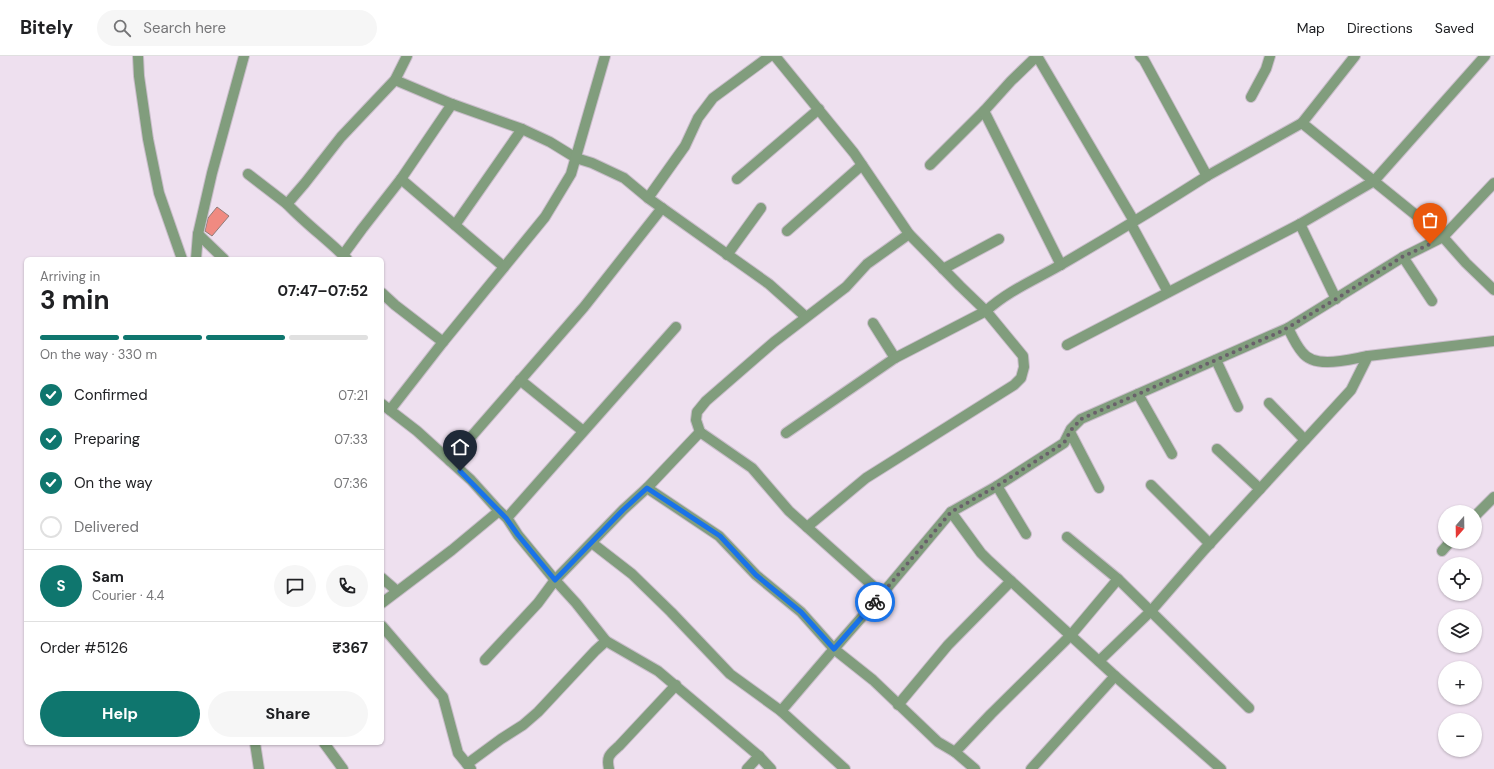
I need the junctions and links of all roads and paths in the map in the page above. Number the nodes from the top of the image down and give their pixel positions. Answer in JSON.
{"nodes":[{"id":1,"x":138,"y":56,"type":"edge"},
{"id":2,"x":244,"y":56,"type":"edge"},
{"id":3,"x":407,"y":56,"type":"edge"},
{"id":4,"x":605,"y":56,"type":"edge"},
{"id":5,"x":770,"y":56,"type":"edge"},
{"id":6,"x":775,"y":56,"type":"edge"},
{"id":7,"x":1140,"y":56,"type":"edge"},
{"id":8,"x":1270,"y":56,"type":"edge"},
{"id":9,"x":1355,"y":56,"type":"edge"},
{"id":10,"x":1485,"y":56,"type":"edge"},
{"id":11,"x":395,"y":80,"type":"junction"},
{"id":12,"x":1251,"y":97,"type":"dead end"},
{"id":13,"x":452,"y":104,"type":"junction"},
{"id":14,"x":819,"y":109,"type":"junction"},
{"id":15,"x":984,"y":111,"type":"junction"},
{"id":16,"x":1302,"y":123,"type":"junction"},
{"id":17,"x":522,"y":129,"type":"junction"},
{"id":18,"x":576,"y":158,"type":"junction"},
{"id":19,"x":862,"y":165,"type":"junction"},
{"id":20,"x":930,"y":165,"type":"dead end"},
{"id":21,"x":248,"y":174,"type":"dead end"},
{"id":22,"x":1207,"y":176,"type":"junction"},
{"id":23,"x":401,"y":179,"type":"junction"},
{"id":24,"x":737,"y":179,"type":"dead end"},
{"id":25,"x":1374,"y":181,"type":"junction"},
{"id":26,"x":1494,"y":183,"type":"edge"},
{"id":27,"x":648,"y":198,"type":"junction"},
{"id":28,"x":287,"y":204,"type":"junction"},
{"id":29,"x":662,"y":208,"type":"junction"},
{"id":30,"x":762,"y":208,"type":"dead end"},
{"id":31,"x":1132,"y":223,"type":"junction"},
{"id":32,"x":1300,"y":224,"type":"junction"},
{"id":33,"x":455,"y":225,"type":"junction"},
{"id":34,"x":787,"y":231,"type":"dead end"},
{"id":35,"x":198,"y":234,"type":"junction"},
{"id":36,"x":909,"y":234,"type":"junction"},
{"id":37,"x":1443,"y":237,"type":"junction"},
{"id":38,"x":999,"y":239,"type":"dead end"},
{"id":39,"x":727,"y":255,"type":"junction"},
{"id":40,"x":181,"y":257,"type":"edge"},
{"id":41,"x":196,"y":257,"type":"edge"},
{"id":42,"x":222,"y":257,"type":"edge"},
{"id":43,"x":345,"y":257,"type":"edge"},
{"id":44,"x":1402,"y":257,"type":"junction"},
{"id":45,"x":1062,"y":265,"type":"junction"},
{"id":46,"x":504,"y":267,"type":"junction"},
{"id":47,"x":943,"y":270,"type":"junction"},
{"id":48,"x":1494,"y":290,"type":"edge"},
{"id":49,"x":1168,"y":292,"type":"junction"},
{"id":50,"x":384,"y":294,"type":"edge"},
{"id":51,"x":1336,"y":299,"type":"junction"},
{"id":52,"x":1432,"y":301,"type":"dead end"},
{"id":53,"x":986,"y":311,"type":"junction"},
{"id":54,"x":806,"y":317,"type":"junction"},
{"id":55,"x":873,"y":323,"type":"dead end"},
{"id":56,"x":676,"y":327,"type":"dead end"},
{"id":57,"x":1288,"y":328,"type":"junction"},
{"id":58,"x":1494,"y":341,"type":"edge"},
{"id":59,"x":443,"y":342,"type":"junction"},
{"id":60,"x":1067,"y":345,"type":"dead end"},
{"id":61,"x":1368,"y":356,"type":"junction"},
{"id":62,"x":895,"y":358,"type":"junction"},
{"id":63,"x":1216,"y":360,"type":"junction"},
{"id":64,"x":520,"y":380,"type":"junction"},
{"id":65,"x":1138,"y":394,"type":"junction"},
{"id":66,"x":1269,"y":403,"type":"dead end"},
{"id":67,"x":386,"y":407,"type":"edge"},
{"id":68,"x":1238,"y":407,"type":"dead end"},
{"id":69,"x":582,"y":431,"type":"junction"},
{"id":70,"x":700,"y":432,"type":"junction"},
{"id":71,"x":1070,"y":432,"type":"junction"},
{"id":72,"x":786,"y":433,"type":"dead end"},
{"id":73,"x":1305,"y":440,"type":"junction"},
{"id":74,"x":1217,"y":449,"type":"dead end"},
{"id":75,"x":1172,"y":454,"type":"dead end"},
{"id":76,"x":450,"y":462,"type":"junction"},
{"id":77,"x":1151,"y":485,"type":"dead end"},
{"id":78,"x":997,"y":486,"type":"junction"},
{"id":79,"x":647,"y":488,"type":"junction"},
{"id":80,"x":1099,"y":488,"type":"dead end"},
{"id":81,"x":1260,"y":489,"type":"junction"},
{"id":82,"x":1494,"y":497,"type":"edge"},
{"id":83,"x":1482,"y":509,"type":"edge"},
{"id":84,"x":951,"y":512,"type":"junction"},
{"id":85,"x":503,"y":514,"type":"junction"},
{"id":86,"x":807,"y":527,"type":"junction"},
{"id":87,"x":1026,"y":534,"type":"dead end"},
{"id":88,"x":1067,"y":537,"type":"dead end"},
{"id":89,"x":592,"y":543,"type":"junction"},
{"id":90,"x":1210,"y":544,"type":"junction"},
{"id":91,"x":1118,"y":579,"type":"junction"},
{"id":92,"x":384,"y":580,"type":"edge"},
{"id":93,"x":555,"y":580,"type":"junction"},
{"id":94,"x":1011,"y":581,"type":"junction"},
{"id":95,"x":397,"y":591,"type":"junction"},
{"id":96,"x":882,"y":594,"type":"junction"},
{"id":97,"x":384,"y":601,"type":"edge"},
{"id":98,"x":1151,"y":611,"type":"junction"},
{"id":99,"x":384,"y":628,"type":"edge"},
{"id":100,"x":1071,"y":635,"type":"junction"},
{"id":101,"x":606,"y":641,"type":"junction"},
{"id":102,"x":834,"y":649,"type":"junction"},
{"id":103,"x":485,"y":660,"type":"dead end"},
{"id":104,"x":1099,"y":661,"type":"junction"},
{"id":105,"x":1115,"y":676,"type":"junction"},
{"id":106,"x":676,"y":685,"type":"junction"},
{"id":107,"x":898,"y":705,"type":"junction"},
{"id":108,"x":1249,"y":708,"type":"dead end"},
{"id":109,"x":780,"y":711,"type":"junction"},
{"id":110,"x":256,"y":745,"type":"edge"},
{"id":111,"x":325,"y":745,"type":"edge"},
{"id":112,"x":955,"y":752,"type":"junction"},
{"id":113,"x":759,"y":756,"type":"junction"},
{"id":114,"x":469,"y":766,"type":"edge"},
{"id":115,"x":259,"y":769,"type":"edge"},
{"id":116,"x":343,"y":769,"type":"edge"},
{"id":117,"x":609,"y":769,"type":"edge"},
{"id":118,"x":747,"y":769,"type":"edge"},
{"id":119,"x":771,"y":769,"type":"edge"},
{"id":120,"x":845,"y":769,"type":"edge"},
{"id":121,"x":975,"y":769,"type":"edge"},
{"id":122,"x":1031,"y":769,"type":"edge"},
{"id":123,"x":1221,"y":769,"type":"edge"}],
"edges":[{"from":1,"to":40,"type":"street"},
{"from":2,"to":35,"type":"street"},
{"from":3,"to":11,"type":"street"},
{"from":4,"to":18,"type":"street"},
{"from":5,"to":27,"type":"street"},
{"from":6,"to":14,"type":"street"},
{"from":7,"to":22,"type":"street"},
{"from":8,"to":12,"type":"street"},
{"from":9,"to":16,"type":"street"},
{"from":10,"to":25,"type":"street"},
{"from":11,"to":13,"type":"street"},
{"from":11,"to":28,"type":"street"},
{"from":13,"to":17,"type":"street"},
{"from":13,"to":23,"type":"street"},
{"from":14,"to":19,"type":"street"},
{"from":14,"to":24,"type":"street"},
{"from":15,"to":20,"type":"street"},
{"from":15,"to":31,"type":"street"},
{"from":15,"to":45,"type":"street"},
{"from":16,"to":22,"type":"street"},
{"from":16,"to":25,"type":"street"},
{"from":17,"to":18,"type":"street"},
{"from":17,"to":33,"type":"street"},
{"from":18,"to":27,"type":"street"},
{"from":18,"to":46,"type":"street"},
{"from":19,"to":34,"type":"street"},
{"from":19,"to":36,"type":"street"},
{"from":21,"to":28,"type":"street"},
{"from":22,"to":31,"type":"street"},
{"from":23,"to":33,"type":"street"},
{"from":23,"to":43,"type":"street"},
{"from":25,"to":32,"type":"street"},
{"from":25,"to":37,"type":"street"},
{"from":26,"to":37,"type":"street"},
{"from":27,"to":29,"type":"street"},
{"from":28,"to":43,"type":"street"},
{"from":29,"to":39,"type":"street"},
{"from":29,"to":64,"type":"street"},
{"from":30,"to":39,"type":"street"},
{"from":31,"to":45,"type":"street"},
{"from":31,"to":49,"type":"street"},
{"from":32,"to":49,"type":"street"},
{"from":32,"to":51,"type":"street"},
{"from":33,"to":46,"type":"street"},
{"from":35,"to":41,"type":"street"},
{"from":35,"to":42,"type":"street"},
{"from":36,"to":47,"type":"street"},
{"from":36,"to":54,"type":"street"},
{"from":37,"to":44,"type":"street"},
{"from":37,"to":48,"type":"street"},
{"from":38,"to":47,"type":"street"},
{"from":39,"to":54,"type":"street"},
{"from":44,"to":51,"type":"street"},
{"from":44,"to":52,"type":"street"},
{"from":45,"to":53,"type":"street"},
{"from":46,"to":59,"type":"street"},
{"from":47,"to":53,"type":"street"},
{"from":49,"to":60,"type":"street"},
{"from":50,"to":59,"type":"street"},
{"from":51,"to":57,"type":"street"},
{"from":53,"to":62,"type":"street"},
{"from":53,"to":86,"type":"street"},
{"from":54,"to":70,"type":"street"},
{"from":55,"to":62,"type":"street"},
{"from":56,"to":69,"type":"street"},
{"from":57,"to":61,"type":"street"},
{"from":57,"to":63,"type":"street"},
{"from":58,"to":61,"type":"street"},
{"from":59,"to":67,"type":"street"},
{"from":61,"to":73,"type":"street"},
{"from":62,"to":72,"type":"street"},
{"from":63,"to":65,"type":"street"},
{"from":63,"to":68,"type":"street"},
{"from":64,"to":69,"type":"street"},
{"from":64,"to":76,"type":"street"},
{"from":65,"to":71,"type":"street"},
{"from":65,"to":75,"type":"street"},
{"from":66,"to":73,"type":"street"},
{"from":67,"to":76,"type":"street"},
{"from":69,"to":85,"type":"street"},
{"from":70,"to":79,"type":"street"},
{"from":70,"to":86,"type":"street"},
{"from":71,"to":78,"type":"street"},
{"from":71,"to":80,"type":"street"},
{"from":73,"to":81,"type":"street"},
{"from":74,"to":81,"type":"street"},
{"from":76,"to":85,"type":"street"},
{"from":77,"to":90,"type":"street"},
{"from":78,"to":84,"type":"street"},
{"from":78,"to":87,"type":"street"},
{"from":79,"to":89,"type":"street"},
{"from":79,"to":102,"type":"street"},
{"from":81,"to":90,"type":"street"},
{"from":82,"to":83,"type":"street"},
{"from":84,"to":94,"type":"street"},
{"from":84,"to":96,"type":"street"},
{"from":85,"to":93,"type":"street"},
{"from":85,"to":95,"type":"street"},
{"from":86,"to":96,"type":"street"},
{"from":88,"to":91,"type":"street"},
{"from":89,"to":93,"type":"street"},
{"from":89,"to":109,"type":"street"},
{"from":90,"to":98,"type":"street"},
{"from":91,"to":98,"type":"street"},
{"from":91,"to":100,"type":"street"},
{"from":92,"to":95,"type":"street"},
{"from":93,"to":101,"type":"street"},
{"from":93,"to":103,"type":"street"},
{"from":94,"to":100,"type":"street"},
{"from":94,"to":107,"type":"street"},
{"from":95,"to":97,"type":"street"},
{"from":96,"to":102,"type":"street"},
{"from":98,"to":104,"type":"street"},
{"from":98,"to":108,"type":"street"},
{"from":99,"to":114,"type":"street"},
{"from":100,"to":104,"type":"street"},
{"from":100,"to":112,"type":"street"},
{"from":101,"to":106,"type":"street"},
{"from":101,"to":114,"type":"street"},
{"from":102,"to":107,"type":"street"},
{"from":102,"to":109,"type":"street"},
{"from":104,"to":105,"type":"street"},
{"from":105,"to":122,"type":"street"},
{"from":105,"to":123,"type":"street"},
{"from":106,"to":113,"type":"street"},
{"from":106,"to":117,"type":"street"},
{"from":107,"to":112,"type":"street"},
{"from":109,"to":120,"type":"street"},
{"from":110,"to":115,"type":"street"},
{"from":111,"to":116,"type":"street"},
{"from":112,"to":121,"type":"street"},
{"from":113,"to":118,"type":"street"},
{"from":113,"to":119,"type":"street"}]}
